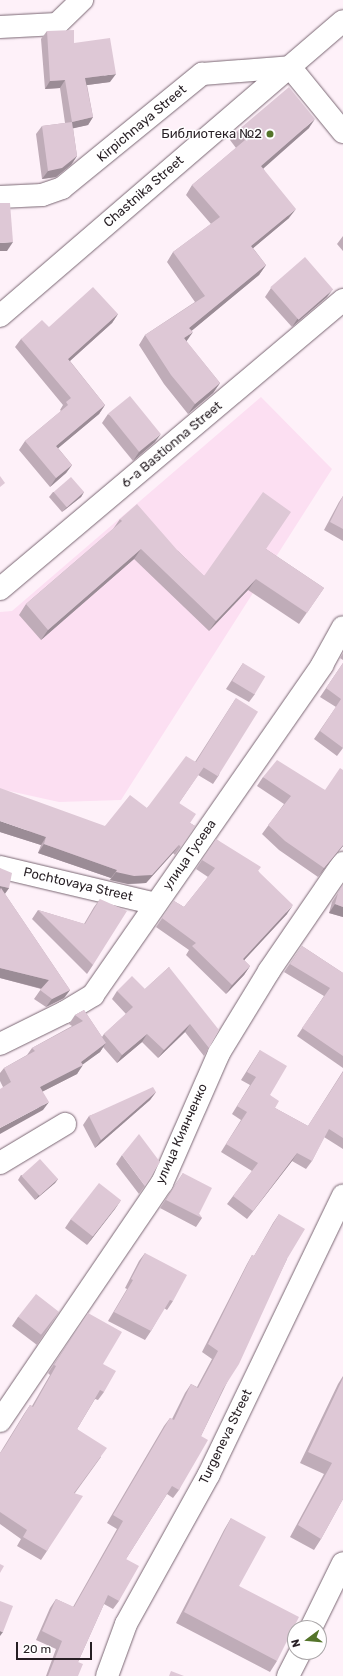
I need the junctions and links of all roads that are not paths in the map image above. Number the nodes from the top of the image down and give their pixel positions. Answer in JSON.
{"nodes":[{"id":1,"x":82,"y":0,"type":"edge"},
{"id":2,"x":343,"y":21,"type":"edge"},
{"id":3,"x":0,"y":27,"type":"edge"},
{"id":4,"x":290,"y":67,"type":"junction"},
{"id":5,"x":343,"y":132,"type":"edge"},
{"id":6,"x":0,"y":197,"type":"edge"},
{"id":7,"x":343,"y":300,"type":"edge"},
{"id":8,"x":0,"y":316,"type":"edge"},
{"id":9,"x":0,"y":589,"type":"edge"},
{"id":10,"x":343,"y":627,"type":"edge"},
{"id":11,"x":343,"y":863,"type":"edge"},
{"id":12,"x":0,"y":867,"type":"edge"},
{"id":13,"x":156,"y":904,"type":"junction"},
{"id":14,"x":0,"y":1044,"type":"edge"},
{"id":15,"x":65,"y":1124,"type":"dead end"},
{"id":16,"x":0,"y":1163,"type":"edge"},
{"id":17,"x":343,"y":1196,"type":"edge"},
{"id":18,"x":0,"y":1421,"type":"edge"},
{"id":19,"x":343,"y":1563,"type":"edge"},
{"id":20,"x":315,"y":1620,"type":"edge"},
{"id":21,"x":296,"y":1660,"type":"edge"},
{"id":22,"x":107,"y":1676,"type":"edge"},
{"id":23,"x":288,"y":1676,"type":"edge"}],
"edges":[{"from":1,"to":3,"type":"street"},
{"from":2,"to":4,"type":"street","name":"Chastnika Street"},
{"from":4,"to":5,"type":"street"},
{"from":4,"to":6,"type":"street","name":"Kirpichnaya Street"},
{"from":4,"to":8,"type":"street","name":"Chastnika Street"},
{"from":7,"to":9,"type":"street","name":"6-a Bastionna Street"},
{"from":10,"to":13,"type":"street","name":"улица Гусева"},
{"from":11,"to":18,"type":"street","name":"улица Киянченко"},
{"from":12,"to":13,"type":"street","name":"Pochtovaya Street"},
{"from":13,"to":14,"type":"street","name":"улица Гусева"},
{"from":15,"to":16,"type":"street"},
{"from":17,"to":22,"type":"street","name":"Turgeneva Street"},
{"from":19,"to":20,"type":"street"},
{"from":21,"to":23,"type":"street"}]}
